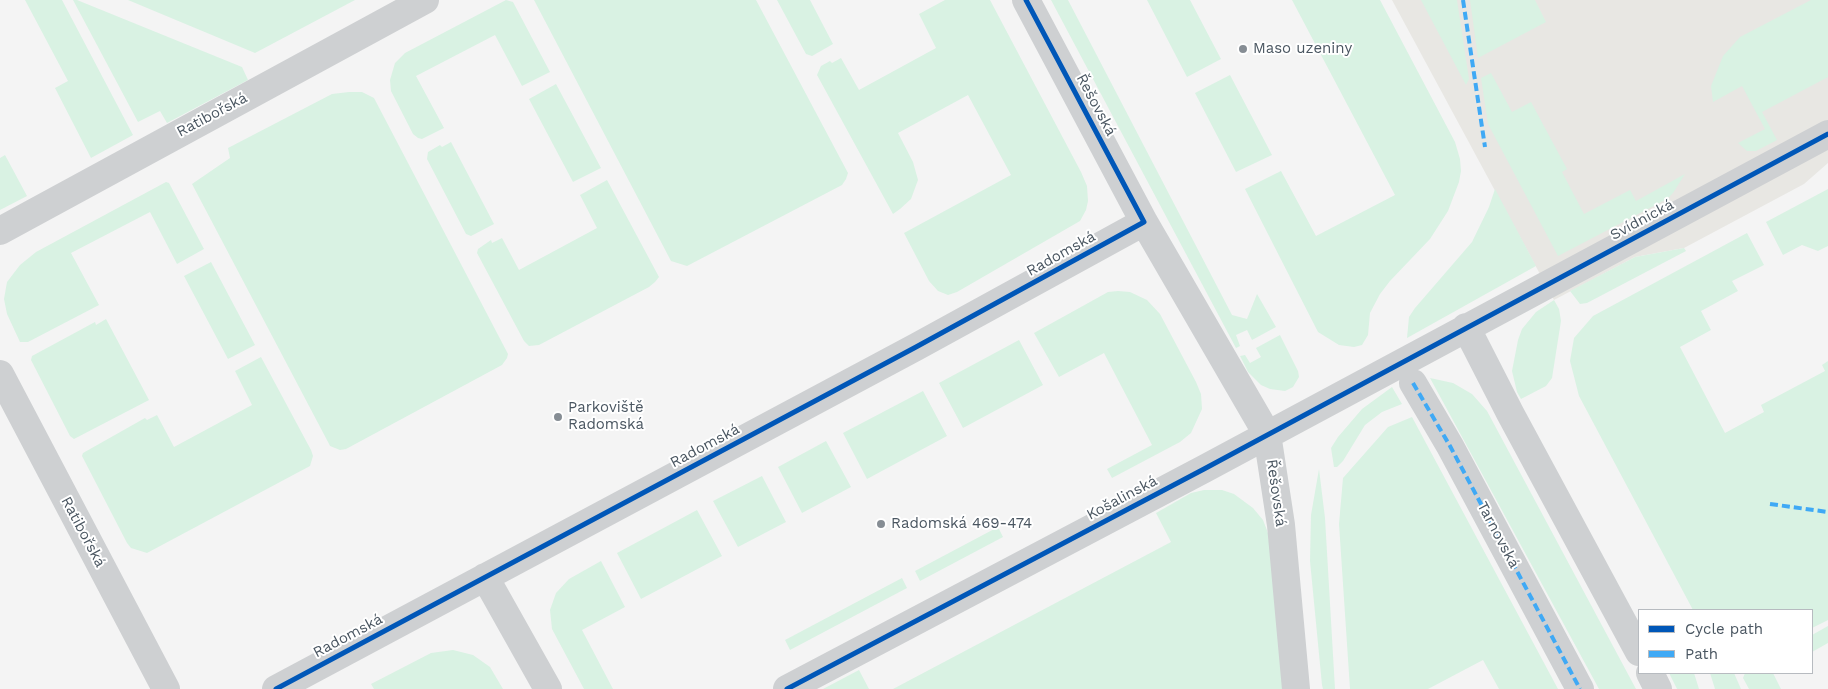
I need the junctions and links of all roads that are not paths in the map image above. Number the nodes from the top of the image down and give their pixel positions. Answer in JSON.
{"nodes":[{"id":1,"x":425,"y":0,"type":"edge"},
{"id":2,"x":1026,"y":0,"type":"edge"},
{"id":3,"x":1828,"y":134,"type":"edge"},
{"id":4,"x":1144,"y":222,"type":"junction"},
{"id":5,"x":0,"y":231,"type":"edge"},
{"id":6,"x":1466,"y":327,"type":"junction"},
{"id":7,"x":0,"y":374,"type":"edge"},
{"id":8,"x":1413,"y":383,"type":"dead end"},
{"id":9,"x":1267,"y":434,"type":"junction"},
{"id":10,"x":484,"y":577,"type":"junction"},
{"id":11,"x":1638,"y":650,"type":"edge"},
{"id":12,"x":1650,"y":674,"type":"edge"},
{"id":13,"x":166,"y":689,"type":"edge"},
{"id":14,"x":276,"y":689,"type":"edge"},
{"id":15,"x":548,"y":689,"type":"edge"},
{"id":16,"x":787,"y":689,"type":"edge"},
{"id":17,"x":1296,"y":689,"type":"edge"},
{"id":18,"x":1580,"y":689,"type":"edge"},
{"id":19,"x":1658,"y":689,"type":"edge"}],
"edges":[{"from":1,"to":5,"type":"street","name":"Ratibořská"},
{"from":2,"to":4,"type":"street","name":"Řešovská"},
{"from":3,"to":6,"type":"street","name":"Svídnická"},
{"from":4,"to":9,"type":"street","name":"Řešovská"},
{"from":4,"to":10,"type":"street","name":"Radomská"},
{"from":6,"to":9,"type":"street","name":"Košalinská"},
{"from":6,"to":11,"type":"street"},
{"from":7,"to":13,"type":"street","name":"Ratibořská"},
{"from":8,"to":18,"type":"street","name":"Tarnovská"},
{"from":9,"to":16,"type":"street","name":"Košalinská"},
{"from":9,"to":17,"type":"street","name":"Řešovská"},
{"from":10,"to":14,"type":"street","name":"Radomská"},
{"from":10,"to":15,"type":"street"},
{"from":12,"to":19,"type":"street"}]}
